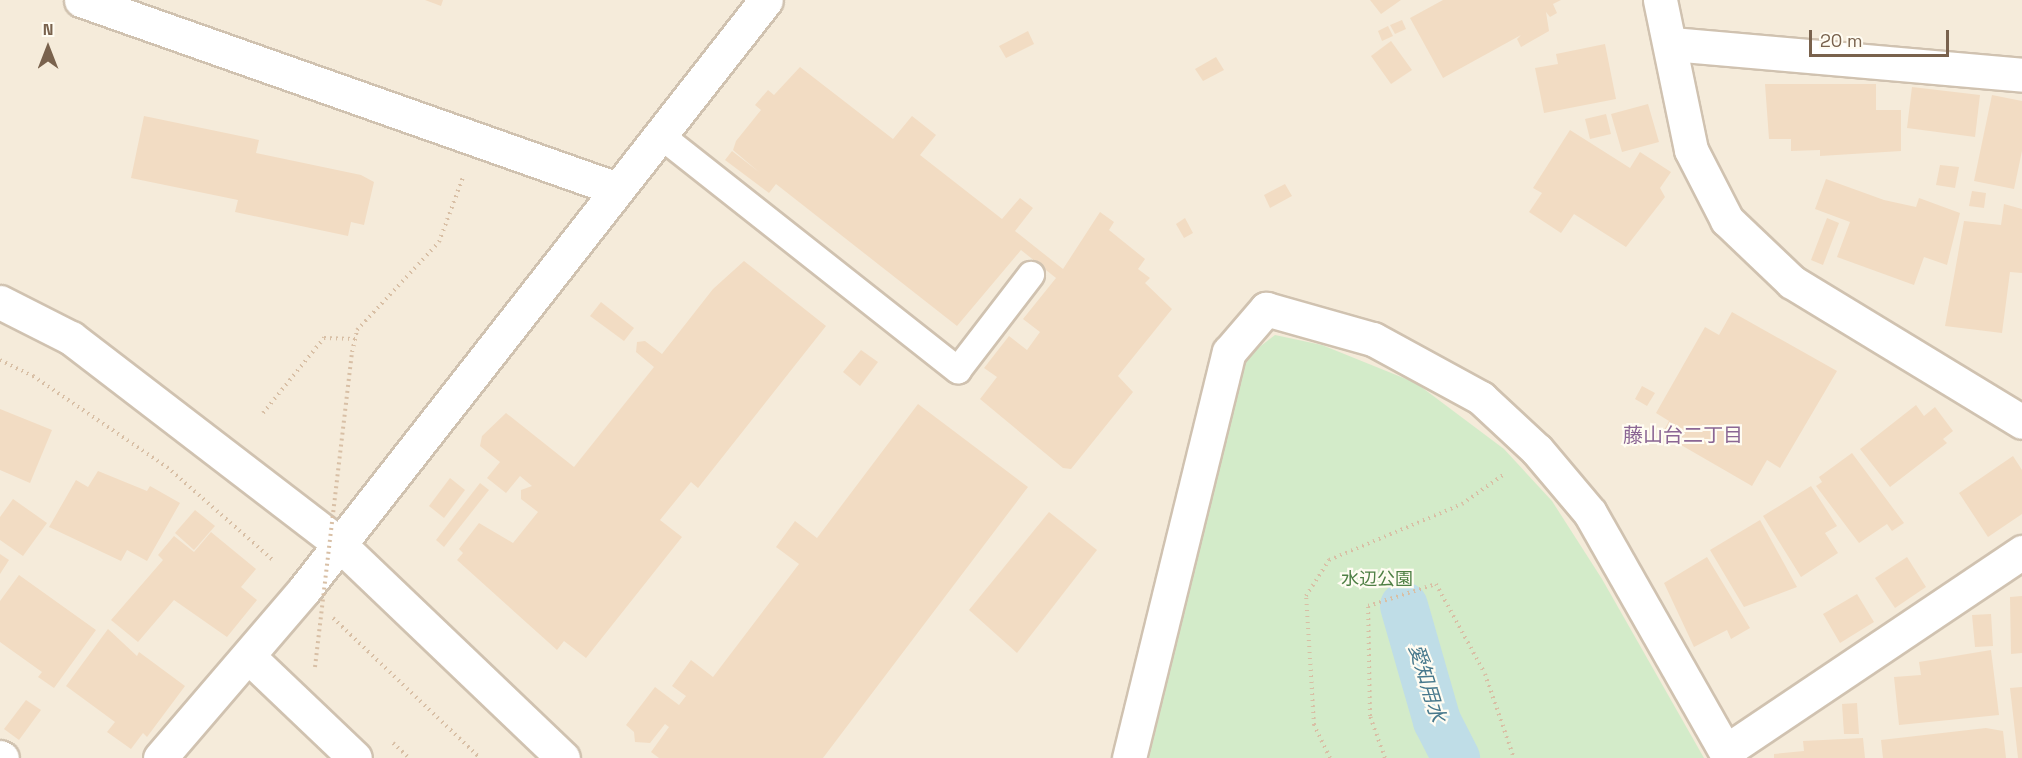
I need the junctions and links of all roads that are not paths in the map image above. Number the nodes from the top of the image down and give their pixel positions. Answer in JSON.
{"nodes":[{"id":1,"x":81,"y":0,"type":"edge"},
{"id":2,"x":766,"y":0,"type":"edge"},
{"id":3,"x":1660,"y":0,"type":"edge"},
{"id":4,"x":1671,"y":44,"type":"junction"},
{"id":5,"x":2022,"y":75,"type":"edge"},
{"id":6,"x":660,"y":135,"type":"junction"},
{"id":7,"x":617,"y":189,"type":"junction"},
{"id":8,"x":1031,"y":275,"type":"dead end"},
{"id":9,"x":0,"y":302,"type":"edge"},
{"id":10,"x":2022,"y":422,"type":"edge"},
{"id":11,"x":338,"y":543,"type":"junction"},
{"id":12,"x":2022,"y":552,"type":"edge"},
{"id":13,"x":249,"y":657,"type":"junction"},
{"id":14,"x":1727,"y":755,"type":"edge"},
{"id":15,"x":160,"y":758,"type":"edge"},
{"id":16,"x":355,"y":758,"type":"edge"},
{"id":17,"x":563,"y":758,"type":"edge"},
{"id":18,"x":1129,"y":758,"type":"edge"}],
"edges":[{"from":1,"to":7,"type":"street"},
{"from":2,"to":6,"type":"street"},
{"from":3,"to":4,"type":"street"},
{"from":4,"to":5,"type":"street"},
{"from":4,"to":10,"type":"street"},
{"from":6,"to":7,"type":"street"},
{"from":6,"to":8,"type":"lane"},
{"from":7,"to":11,"type":"street"},
{"from":9,"to":11,"type":"street"},
{"from":11,"to":13,"type":"street"},
{"from":11,"to":17,"type":"street"},
{"from":12,"to":14,"type":"street"},
{"from":13,"to":15,"type":"street"},
{"from":13,"to":16,"type":"street"},
{"from":14,"to":18,"type":"street"}]}
